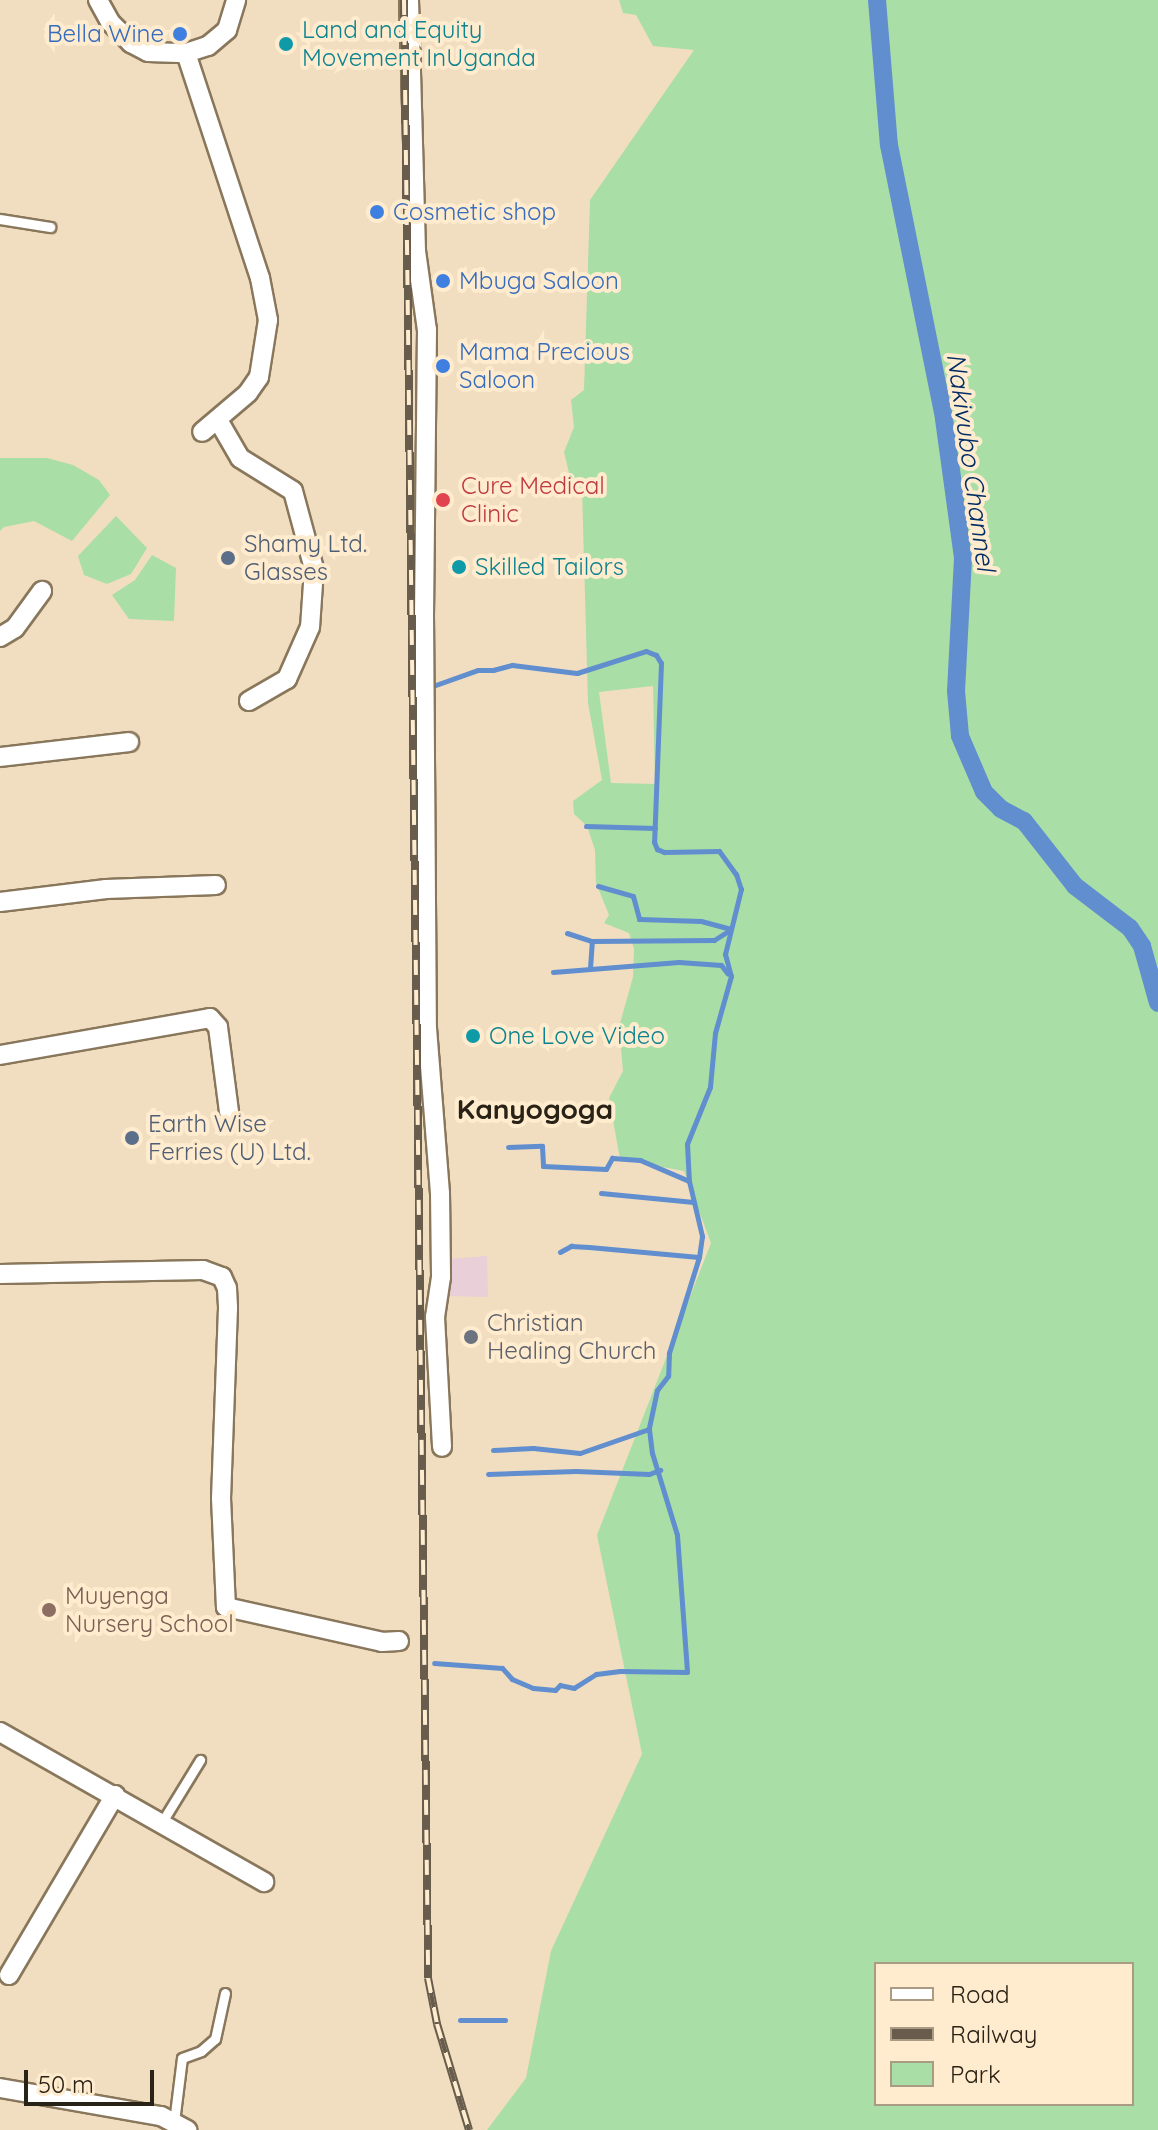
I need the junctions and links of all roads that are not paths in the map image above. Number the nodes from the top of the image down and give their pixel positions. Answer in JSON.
{"nodes":[{"id":1,"x":98,"y":0,"type":"edge"},
{"id":2,"x":236,"y":0,"type":"edge"},
{"id":3,"x":409,"y":0,"type":"edge"},
{"id":4,"x":186,"y":53,"type":"junction"},
{"id":5,"x":0,"y":219,"type":"edge"},
{"id":6,"x":50,"y":227,"type":"dead end"},
{"id":7,"x":218,"y":420,"type":"junction"},
{"id":8,"x":202,"y":432,"type":"dead end"},
{"id":9,"x":42,"y":591,"type":"dead end"},
{"id":10,"x":0,"y":637,"type":"edge"},
{"id":11,"x":249,"y":701,"type":"dead end"},
{"id":12,"x":129,"y":742,"type":"dead end"},
{"id":13,"x":0,"y":757,"type":"edge"},
{"id":14,"x":216,"y":885,"type":"dead end"},
{"id":15,"x":0,"y":902,"type":"edge"},
{"id":16,"x":0,"y":1055,"type":"edge"},
{"id":17,"x":229,"y":1112,"type":"dead end"},
{"id":18,"x":0,"y":1274,"type":"edge"},
{"id":19,"x":442,"y":1447,"type":"dead end"},
{"id":20,"x":399,"y":1641,"type":"dead end"},
{"id":21,"x":0,"y":1732,"type":"edge"},
{"id":22,"x":200,"y":1760,"type":"dead end"},
{"id":23,"x":115,"y":1795,"type":"junction"},
{"id":24,"x":162,"y":1822,"type":"junction"},
{"id":25,"x":264,"y":1882,"type":"dead end"},
{"id":26,"x":9,"y":1975,"type":"dead end"},
{"id":27,"x":225,"y":1993,"type":"dead end"},
{"id":28,"x":0,"y":2088,"type":"edge"},
{"id":29,"x":180,"y":2126,"type":"edge"}],
"edges":[{"from":1,"to":4,"type":"street"},
{"from":2,"to":4,"type":"street"},
{"from":3,"to":19,"type":"street"},
{"from":4,"to":7,"type":"street"},
{"from":5,"to":6,"type":"lane"},
{"from":7,"to":8,"type":"street"},
{"from":7,"to":11,"type":"street"},
{"from":9,"to":10,"type":"street"},
{"from":12,"to":13,"type":"street"},
{"from":14,"to":15,"type":"street"},
{"from":16,"to":17,"type":"street"},
{"from":18,"to":20,"type":"street"},
{"from":21,"to":23,"type":"street"},
{"from":22,"to":24,"type":"lane"},
{"from":23,"to":24,"type":"street"},
{"from":23,"to":26,"type":"street"},
{"from":24,"to":25,"type":"street"},
{"from":27,"to":29,"type":"lane"},
{"from":28,"to":29,"type":"street"}]}
